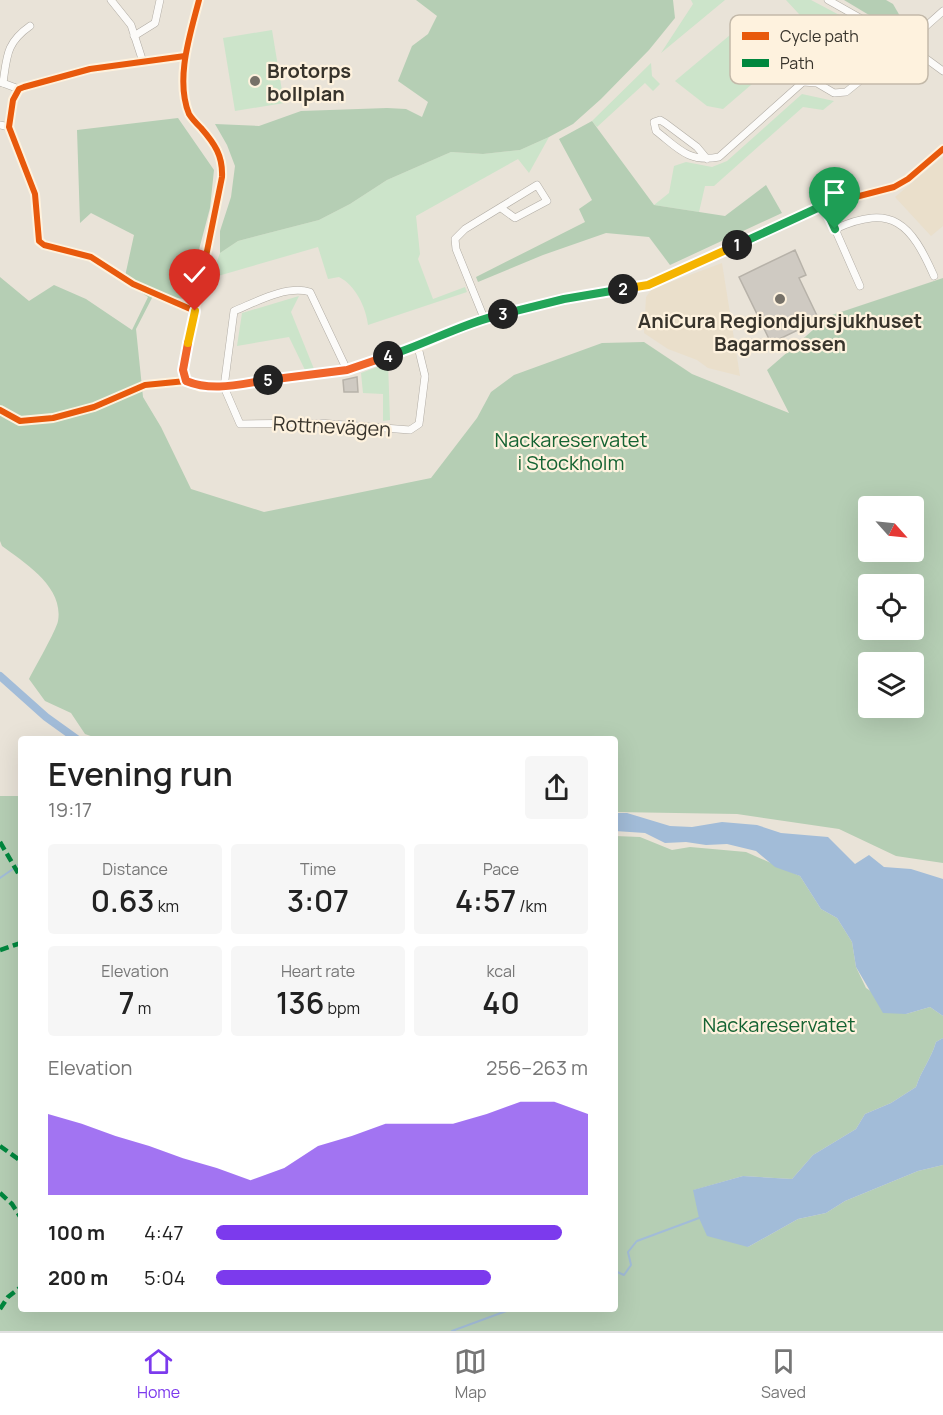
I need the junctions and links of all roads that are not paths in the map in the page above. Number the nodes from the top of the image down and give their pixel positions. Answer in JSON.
{"nodes":[{"id":1,"x":111,"y":0,"type":"edge"},
{"id":2,"x":160,"y":0,"type":"edge"},
{"id":3,"x":199,"y":0,"type":"edge"},
{"id":4,"x":828,"y":0,"type":"edge"},
{"id":5,"x":943,"y":11,"type":"edge"},
{"id":6,"x":855,"y":15,"type":"edge"},
{"id":7,"x":928,"y":23,"type":"edge"},
{"id":8,"x":30,"y":27,"type":"dead end"},
{"id":9,"x":134,"y":36,"type":"junction"},
{"id":10,"x":185,"y":56,"type":"junction"},
{"id":11,"x":928,"y":60,"type":"edge"},
{"id":12,"x":143,"y":62,"type":"junction"},
{"id":13,"x":943,"y":71,"type":"edge"},
{"id":14,"x":1,"y":82,"type":"edge"},
{"id":15,"x":801,"y":84,"type":"edge"},
{"id":16,"x":819,"y":84,"type":"edge"},
{"id":17,"x":856,"y":84,"type":"edge"},
{"id":18,"x":19,"y":89,"type":"junction"},
{"id":19,"x":0,"y":125,"type":"edge"},
{"id":20,"x":9,"y":128,"type":"junction"},
{"id":21,"x":943,"y":149,"type":"edge"},
{"id":22,"x":707,"y":159,"type":"junction"},
{"id":23,"x":824,"y":205,"type":"junction"},
{"id":24,"x":501,"y":208,"type":"junction"},
{"id":25,"x":835,"y":229,"type":"junction"},
{"id":26,"x":934,"y":276,"type":"dead end"},
{"id":27,"x":860,"y":286,"type":"dead end"},
{"id":28,"x":195,"y":311,"type":"junction"},
{"id":29,"x":483,"y":318,"type":"junction"},
{"id":30,"x":418,"y":347,"type":"junction"},
{"id":31,"x":347,"y":370,"type":"junction"},
{"id":32,"x":224,"y":387,"type":"junction"}],
"edges":[{"from":1,"to":9,"type":"street"},
{"from":2,"to":9,"type":"street"},
{"from":3,"to":10,"type":"street"},
{"from":4,"to":6,"type":"street"},
{"from":5,"to":7,"type":"street"},
{"from":8,"to":14,"type":"street"},
{"from":9,"to":12,"type":"street"},
{"from":10,"to":12,"type":"street"},
{"from":10,"to":28,"type":"street"},
{"from":11,"to":13,"type":"street"},
{"from":12,"to":18,"type":"street"},
{"from":14,"to":18,"type":"street"},
{"from":15,"to":22,"type":"street"},
{"from":16,"to":17,"type":"street"},
{"from":18,"to":20,"type":"street"},
{"from":19,"to":20,"type":"street"},
{"from":20,"to":28,"type":"street"},
{"from":21,"to":23,"type":"street"},
{"from":22,"to":22,"type":"street"},
{"from":23,"to":25,"type":"street"},
{"from":23,"to":29,"type":"street"},
{"from":24,"to":24,"type":"street"},
{"from":24,"to":29,"type":"street"},
{"from":25,"to":26,"type":"street"},
{"from":25,"to":27,"type":"street"},
{"from":28,"to":32,"type":"street"},
{"from":29,"to":30,"type":"street"},
{"from":30,"to":31,"type":"street"},
{"from":30,"to":32,"type":"street","name":"Rottnevägen"},
{"from":31,"to":32,"type":"street"},
{"from":31,"to":32,"type":"street"}]}
